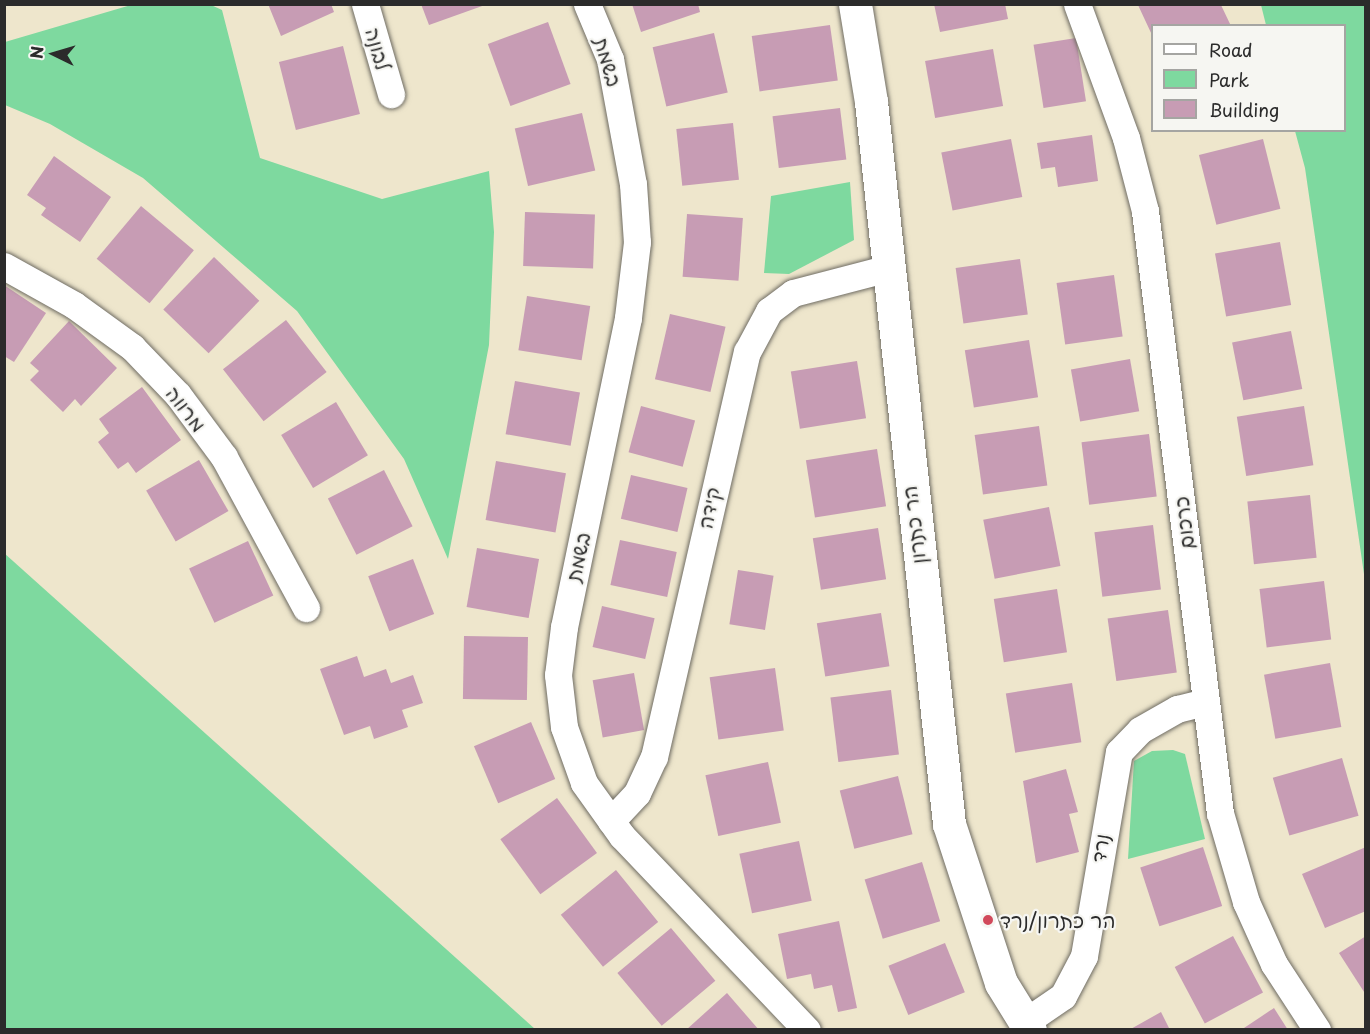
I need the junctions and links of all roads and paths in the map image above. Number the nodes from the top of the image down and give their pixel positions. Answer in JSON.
{"nodes":[{"id":1,"x":365,"y":4,"type":"edge"},
{"id":2,"x":587,"y":4,"type":"edge"},
{"id":3,"x":855,"y":4,"type":"edge"},
{"id":4,"x":1077,"y":4,"type":"edge"},
{"id":5,"x":391,"y":94,"type":"dead end"},
{"id":6,"x":4,"y":266,"type":"edge"},
{"id":7,"x":885,"y":269,"type":"junction"},
{"id":8,"x":306,"y":608,"type":"dead end"},
{"id":9,"x":1206,"y":702,"type":"junction"},
{"id":10,"x":611,"y":821,"type":"junction"},
{"id":11,"x":1028,"y":1026,"type":"edge"},
{"id":12,"x":807,"y":1029,"type":"edge"},
{"id":13,"x":1317,"y":1029,"type":"edge"}],
"edges":[{"from":1,"to":5,"type":"street","name":"לבונה"},
{"from":2,"to":10,"type":"street","name":"בשמת"},
{"from":3,"to":7,"type":"street","name":"הר כתרון"},
{"from":4,"to":9,"type":"street","name":"כרכום"},
{"from":6,"to":8,"type":"street","name":"מרווה"},
{"from":7,"to":10,"type":"street","name":"קידה"},
{"from":7,"to":11,"type":"street","name":"הר כתרון"},
{"from":9,"to":11,"type":"street","name":"נרד"},
{"from":9,"to":13,"type":"street","name":"כרכום"},
{"from":10,"to":12,"type":"street","name":"בשמת"}]}
